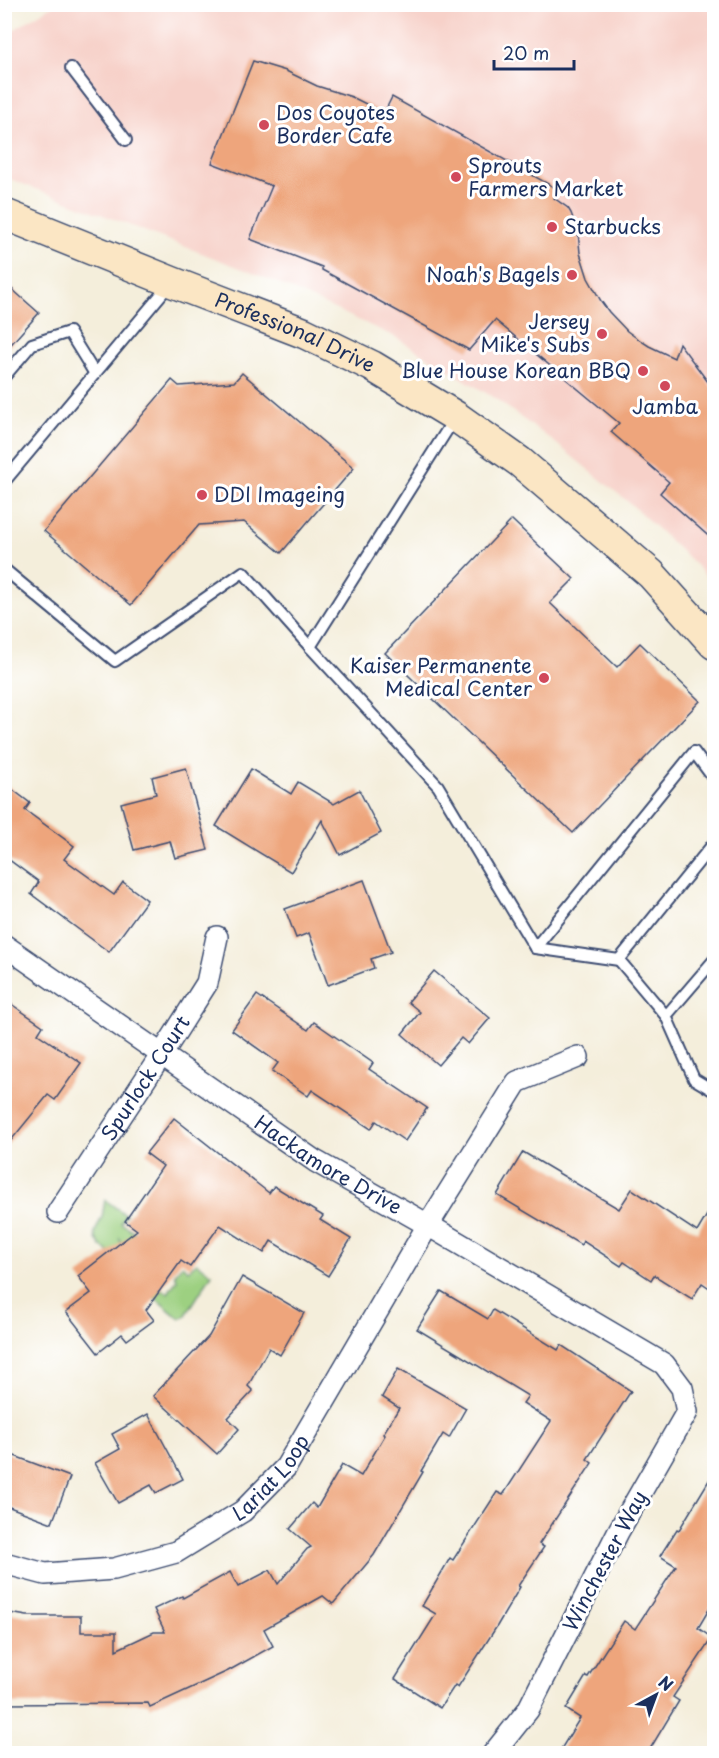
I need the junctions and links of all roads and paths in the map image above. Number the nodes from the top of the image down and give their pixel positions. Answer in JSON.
{"nodes":[{"id":1,"x":71,"y":68,"type":"dead end"},
{"id":2,"x":126,"y":140,"type":"dead end"},
{"id":3,"x":4,"y":214,"type":"edge"},
{"id":4,"x":172,"y":282,"type":"junction"},
{"id":5,"x":95,"y":374,"type":"junction"},
{"id":6,"x":4,"y":377,"type":"edge"},
{"id":7,"x":455,"y":416,"type":"junction"},
{"id":8,"x":4,"y":482,"type":"edge"},
{"id":9,"x":4,"y":569,"type":"edge"},
{"id":10,"x":714,"y":644,"type":"edge"},
{"id":11,"x":310,"y":647,"type":"junction"},
{"id":12,"x":714,"y":778,"type":"edge"},
{"id":13,"x":714,"y":843,"type":"edge"},
{"id":14,"x":217,"y":938,"type":"dead end"},
{"id":15,"x":4,"y":945,"type":"edge"},
{"id":16,"x":535,"y":948,"type":"junction"},
{"id":17,"x":619,"y":960,"type":"junction"},
{"id":18,"x":714,"y":960,"type":"edge"},
{"id":19,"x":666,"y":1016,"type":"junction"},
{"id":20,"x":162,"y":1054,"type":"junction"},
{"id":21,"x":578,"y":1057,"type":"dead end"},
{"id":22,"x":714,"y":1091,"type":"edge"},
{"id":23,"x":58,"y":1212,"type":"dead end"},
{"id":24,"x":428,"y":1225,"type":"junction"},
{"id":25,"x":664,"y":1364,"type":"joint"},
{"id":26,"x":4,"y":1563,"type":"edge"},
{"id":27,"x":493,"y":1754,"type":"edge"}],
"edges":[{"from":1,"to":2,"type":"lane"},
{"from":3,"to":4,"type":"street","name":"Professional Drive"},
{"from":4,"to":5,"type":"lane"},
{"from":4,"to":7,"type":"street","name":"Professional Drive"},
{"from":5,"to":6,"type":"lane"},
{"from":5,"to":8,"type":"lane"},
{"from":7,"to":10,"type":"street","name":"Professional Drive"},
{"from":7,"to":11,"type":"lane"},
{"from":9,"to":11,"type":"lane"},
{"from":11,"to":16,"type":"lane"},
{"from":12,"to":16,"type":"lane"},
{"from":13,"to":17,"type":"lane"},
{"from":14,"to":20,"type":"street","name":"Spurlock Court"},
{"from":15,"to":20,"type":"street","name":"Hackamore Drive"},
{"from":16,"to":17,"type":"lane"},
{"from":17,"to":19,"type":"lane"},
{"from":18,"to":19,"type":"lane"},
{"from":19,"to":22,"type":"lane"},
{"from":20,"to":23,"type":"street","name":"Spurlock Court"},
{"from":20,"to":24,"type":"street","name":"Hackamore Drive"},
{"from":21,"to":24,"type":"street","name":"Lariat Loop"},
{"from":24,"to":25,"type":"street","name":"Hackamore Drive"},
{"from":24,"to":26,"type":"street","name":"Lariat Loop"},
{"from":25,"to":27,"type":"street","name":"Winchester Way"}]}
